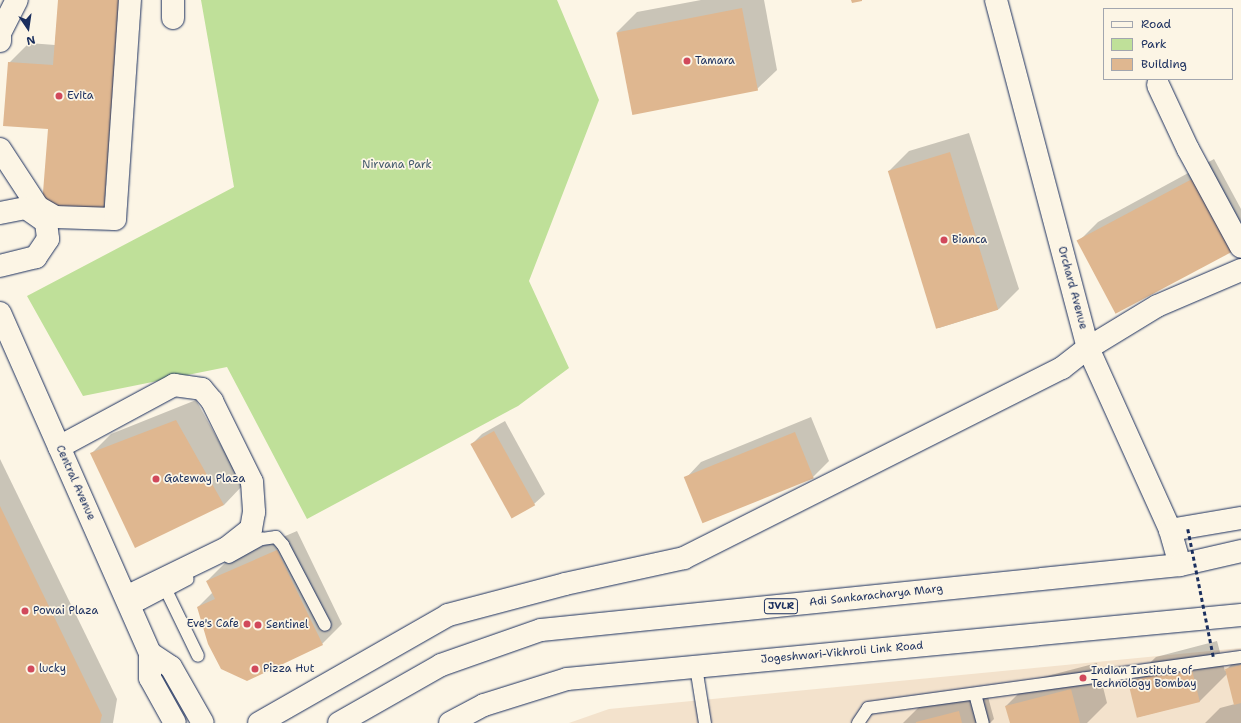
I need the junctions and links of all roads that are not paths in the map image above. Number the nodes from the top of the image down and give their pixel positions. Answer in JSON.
{"nodes":[{"id":1,"x":17,"y":0,"type":"edge"},
{"id":2,"x":130,"y":0,"type":"edge"},
{"id":3,"x":996,"y":0,"type":"edge"},
{"id":4,"x":0,"y":41,"type":"edge"},
{"id":5,"x":1158,"y":85,"type":"dead end"},
{"id":6,"x":0,"y":149,"type":"edge"},
{"id":7,"x":0,"y":213,"type":"edge"},
{"id":8,"x":1241,"y":247,"type":"edge"},
{"id":9,"x":0,"y":266,"type":"edge"},
{"id":10,"x":1241,"y":270,"type":"edge"},
{"id":11,"x":0,"y":313,"type":"edge"},
{"id":12,"x":1088,"y":348,"type":"junction"},
{"id":13,"x":59,"y":446,"type":"junction"},
{"id":14,"x":1241,"y":518,"type":"edge"},
{"id":15,"x":1179,"y":530,"type":"junction"},
{"id":16,"x":1241,"y":551,"type":"edge"},
{"id":17,"x":1180,"y":565,"type":"junction"},
{"id":18,"x":166,"y":590,"type":"junction"},
{"id":19,"x":129,"y":603,"type":"junction"},
{"id":20,"x":1241,"y":615,"type":"edge"},
{"id":21,"x":325,"y":625,"type":"dead end"},
{"id":22,"x":150,"y":654,"type":"junction"},
{"id":23,"x":198,"y":656,"type":"dead end"},
{"id":24,"x":1241,"y":657,"type":"edge"},
{"id":25,"x":696,"y":667,"type":"junction"},
{"id":26,"x":976,"y":694,"type":"junction"},
{"id":27,"x":175,"y":723,"type":"edge"},
{"id":28,"x":203,"y":723,"type":"edge"},
{"id":29,"x":259,"y":723,"type":"edge"},
{"id":30,"x":339,"y":723,"type":"edge"},
{"id":31,"x":450,"y":723,"type":"edge"},
{"id":32,"x":705,"y":723,"type":"edge"},
{"id":33,"x":858,"y":723,"type":"edge"},
{"id":34,"x":983,"y":723,"type":"edge"}],
"edges":[{"from":1,"to":4,"type":"street"},
{"from":2,"to":6,"type":"street"},
{"from":3,"to":12,"type":"street","name":"Orchard Avenue"},
{"from":5,"to":8,"type":"street"},
{"from":7,"to":9,"type":"street"},
{"from":10,"to":12,"type":"street"},
{"from":11,"to":13,"type":"street","name":"Central Avenue"},
{"from":12,"to":15,"type":"street","name":"Orchard Avenue"},
{"from":12,"to":29,"type":"street"},
{"from":13,"to":19,"type":"street","name":"Central Avenue"},
{"from":13,"to":19,"type":"street"},
{"from":14,"to":15,"type":"street"},
{"from":15,"to":17,"type":"street","name":"Orchard Avenue"},
{"from":16,"to":17,"type":"street","name":"Adi Sankaracharya Marg","number":"JVLR"},
{"from":17,"to":30,"type":"street","name":"Adi Sankaracharya Marg","number":"JVLR"},
{"from":18,"to":19,"type":"lane"},
{"from":18,"to":21,"type":"lane"},
{"from":18,"to":23,"type":"lane"},
{"from":19,"to":22,"type":"street","name":"Central Avenue"},
{"from":20,"to":25,"type":"street","name":"Jogeshwari-Vikhroli Link Road"},
{"from":22,"to":27,"type":"street","name":"Central Avenue"},
{"from":22,"to":28,"type":"street"},
{"from":24,"to":26,"type":"lane"},
{"from":25,"to":31,"type":"street","name":"Jogeshwari-Vikhroli Link Road"},
{"from":25,"to":32,"type":"lane"},
{"from":26,"to":33,"type":"lane"},
{"from":26,"to":34,"type":"lane"}]}
